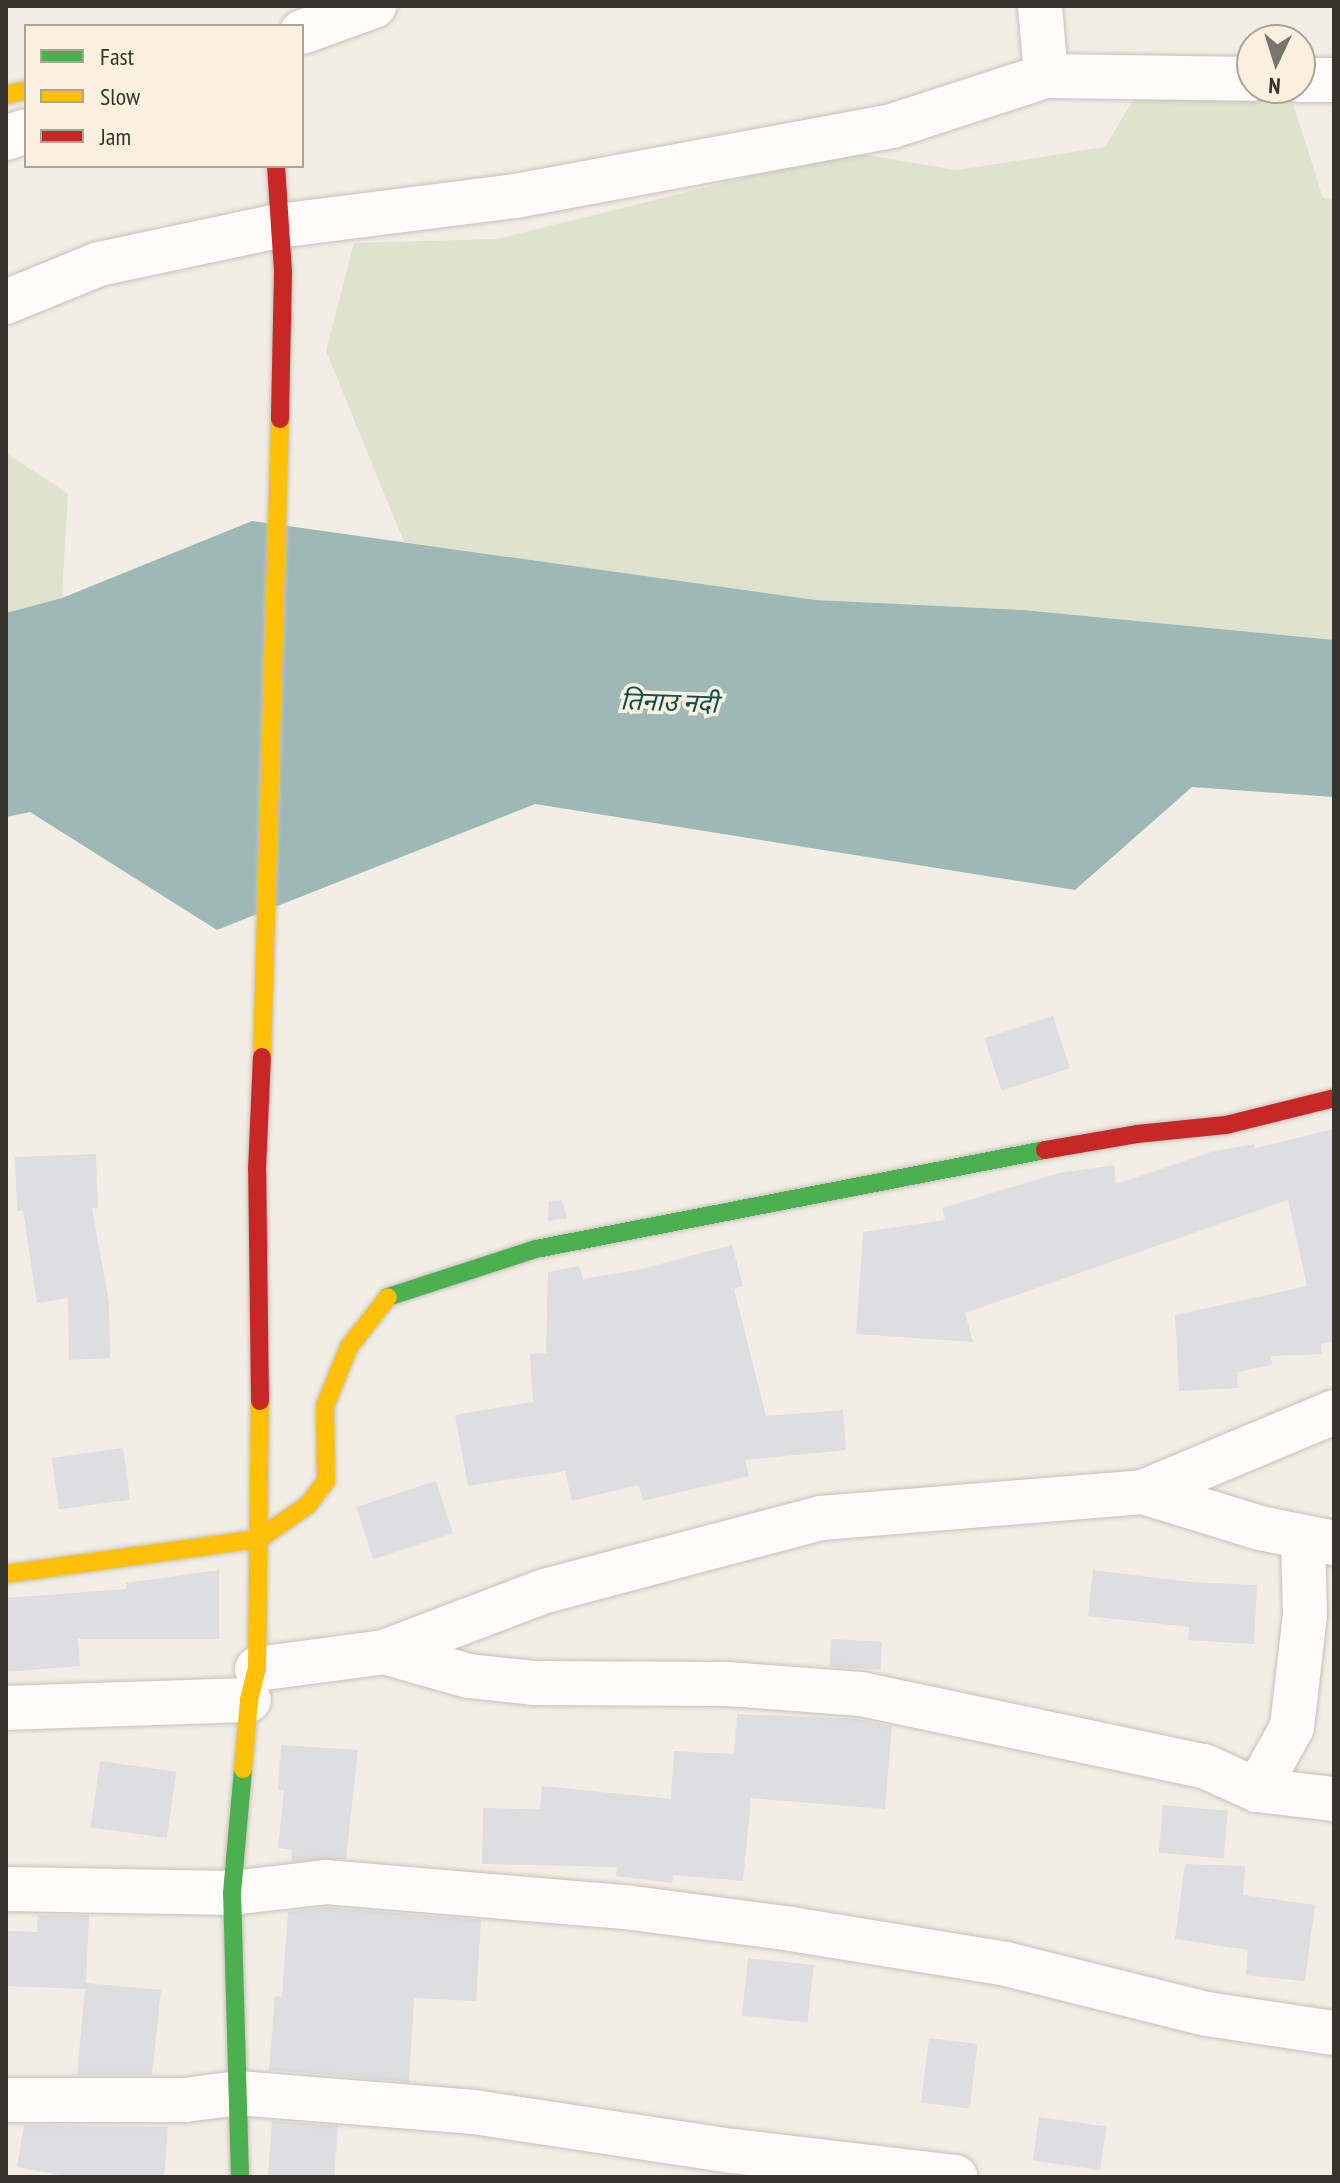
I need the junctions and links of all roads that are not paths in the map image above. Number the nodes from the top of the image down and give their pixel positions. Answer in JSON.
{"nodes":[{"id":1,"x":374,"y":6,"type":"edge"},
{"id":2,"x":1040,"y":6,"type":"edge"},
{"id":3,"x":304,"y":31,"type":"edge"},
{"id":4,"x":1046,"y":76,"type":"junction"},
{"id":5,"x":1236,"y":79,"type":"edge"},
{"id":6,"x":276,"y":168,"type":"edge"},
{"id":7,"x":278,"y":226,"type":"junction"},
{"id":8,"x":6,"y":302,"type":"edge"},
{"id":9,"x":1334,"y":1098,"type":"edge"},
{"id":10,"x":1334,"y":1412,"type":"edge"},
{"id":11,"x":1143,"y":1492,"type":"junction"},
{"id":12,"x":259,"y":1539,"type":"junction"},
{"id":13,"x":1318,"y":1540,"type":"edge"},
{"id":14,"x":6,"y":1574,"type":"edge"},
{"id":15,"x":384,"y":1652,"type":"junction"},
{"id":16,"x":253,"y":1684,"type":"junction"},
{"id":17,"x":6,"y":1708,"type":"edge"},
{"id":18,"x":1257,"y":1790,"type":"junction"},
{"id":19,"x":1334,"y":1799,"type":"edge"},
{"id":20,"x":6,"y":1889,"type":"edge"},
{"id":21,"x":232,"y":1893,"type":"junction"},
{"id":22,"x":1334,"y":2033,"type":"edge"},
{"id":23,"x":238,"y":2093,"type":"junction"},
{"id":24,"x":6,"y":2100,"type":"edge"},
{"id":25,"x":240,"y":2177,"type":"edge"},
{"id":26,"x":955,"y":2177,"type":"edge"}],
"edges":[{"from":1,"to":3,"type":"street"},
{"from":2,"to":4,"type":"street"},
{"from":4,"to":5,"type":"street"},
{"from":4,"to":7,"type":"street"},
{"from":6,"to":7,"type":"street"},
{"from":7,"to":8,"type":"street"},
{"from":7,"to":12,"type":"street"},
{"from":9,"to":12,"type":"street"},
{"from":10,"to":11,"type":"street"},
{"from":11,"to":13,"type":"street"},
{"from":11,"to":15,"type":"street"},
{"from":12,"to":14,"type":"street"},
{"from":12,"to":16,"type":"street"},
{"from":13,"to":18,"type":"street"},
{"from":15,"to":16,"type":"street"},
{"from":15,"to":18,"type":"street"},
{"from":16,"to":17,"type":"street"},
{"from":16,"to":21,"type":"street"},
{"from":18,"to":19,"type":"street"},
{"from":20,"to":21,"type":"street"},
{"from":21,"to":22,"type":"street"},
{"from":21,"to":23,"type":"street"},
{"from":23,"to":24,"type":"street"},
{"from":23,"to":25,"type":"street"},
{"from":23,"to":26,"type":"street"}]}
